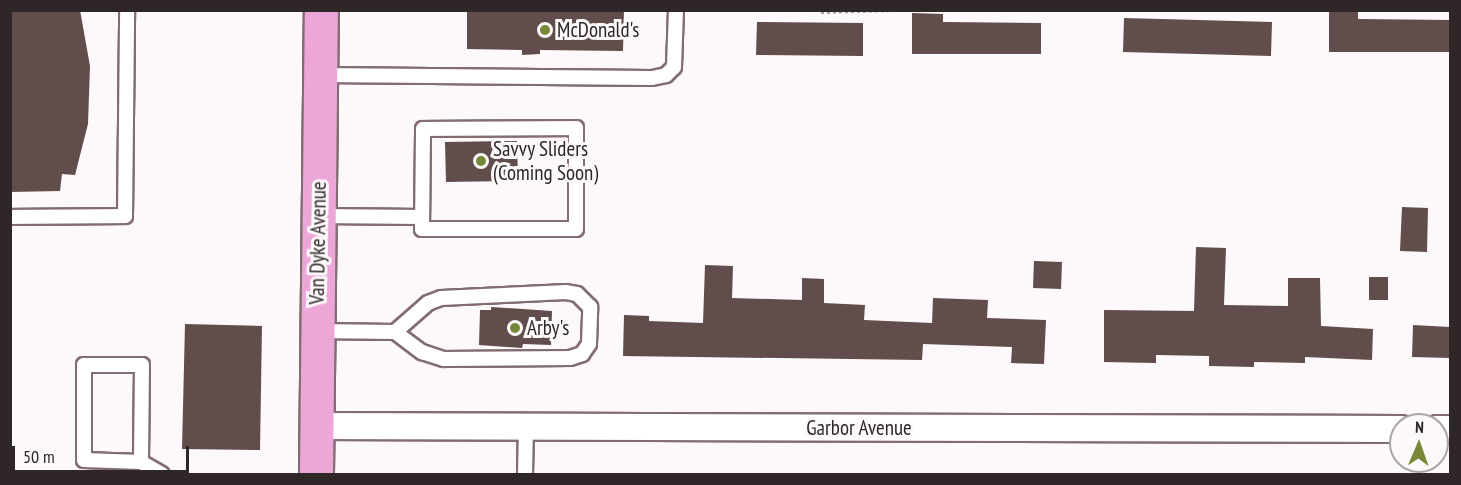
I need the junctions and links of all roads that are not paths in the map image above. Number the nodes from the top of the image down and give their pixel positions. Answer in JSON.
{"nodes":[{"id":1,"x":127,"y":10,"type":"edge"},
{"id":2,"x":321,"y":10,"type":"edge"},
{"id":3,"x":676,"y":10,"type":"edge"},
{"id":4,"x":320,"y":75,"type":"junction"},
{"id":5,"x":319,"y":216,"type":"junction"},
{"id":6,"x":10,"y":217,"type":"edge"},
{"id":7,"x":422,"y":217,"type":"junction"},
{"id":8,"x":317,"y":331,"type":"junction"},
{"id":9,"x":395,"y":333,"type":"junction"},
{"id":10,"x":316,"y":426,"type":"junction"},
{"id":11,"x":526,"y":427,"type":"junction"},
{"id":12,"x":1389,"y":429,"type":"edge"},
{"id":13,"x":141,"y":462,"type":"junction"},
{"id":14,"x":162,"y":474,"type":"edge"},
{"id":15,"x":315,"y":474,"type":"edge"},
{"id":16,"x":525,"y":474,"type":"edge"}],
"edges":[{"from":1,"to":6,"type":"lane"},
{"from":2,"to":4,"type":"main road","name":"Van Dyke Avenue"},
{"from":3,"to":4,"type":"lane"},
{"from":4,"to":5,"type":"main road","name":"Van Dyke Avenue"},
{"from":5,"to":7,"type":"lane"},
{"from":5,"to":8,"type":"main road","name":"Van Dyke Avenue"},
{"from":7,"to":7,"type":"lane"},
{"from":8,"to":9,"type":"lane"},
{"from":8,"to":10,"type":"main road","name":"Van Dyke Avenue"},
{"from":9,"to":9,"type":"lane"},
{"from":10,"to":11,"type":"street","name":"Garbor Avenue"},
{"from":10,"to":15,"type":"main road","name":"Van Dyke Avenue"},
{"from":11,"to":12,"type":"street","name":"Garbor Avenue"},
{"from":11,"to":16,"type":"lane"},
{"from":13,"to":13,"type":"lane"},
{"from":13,"to":14,"type":"lane"}]}
